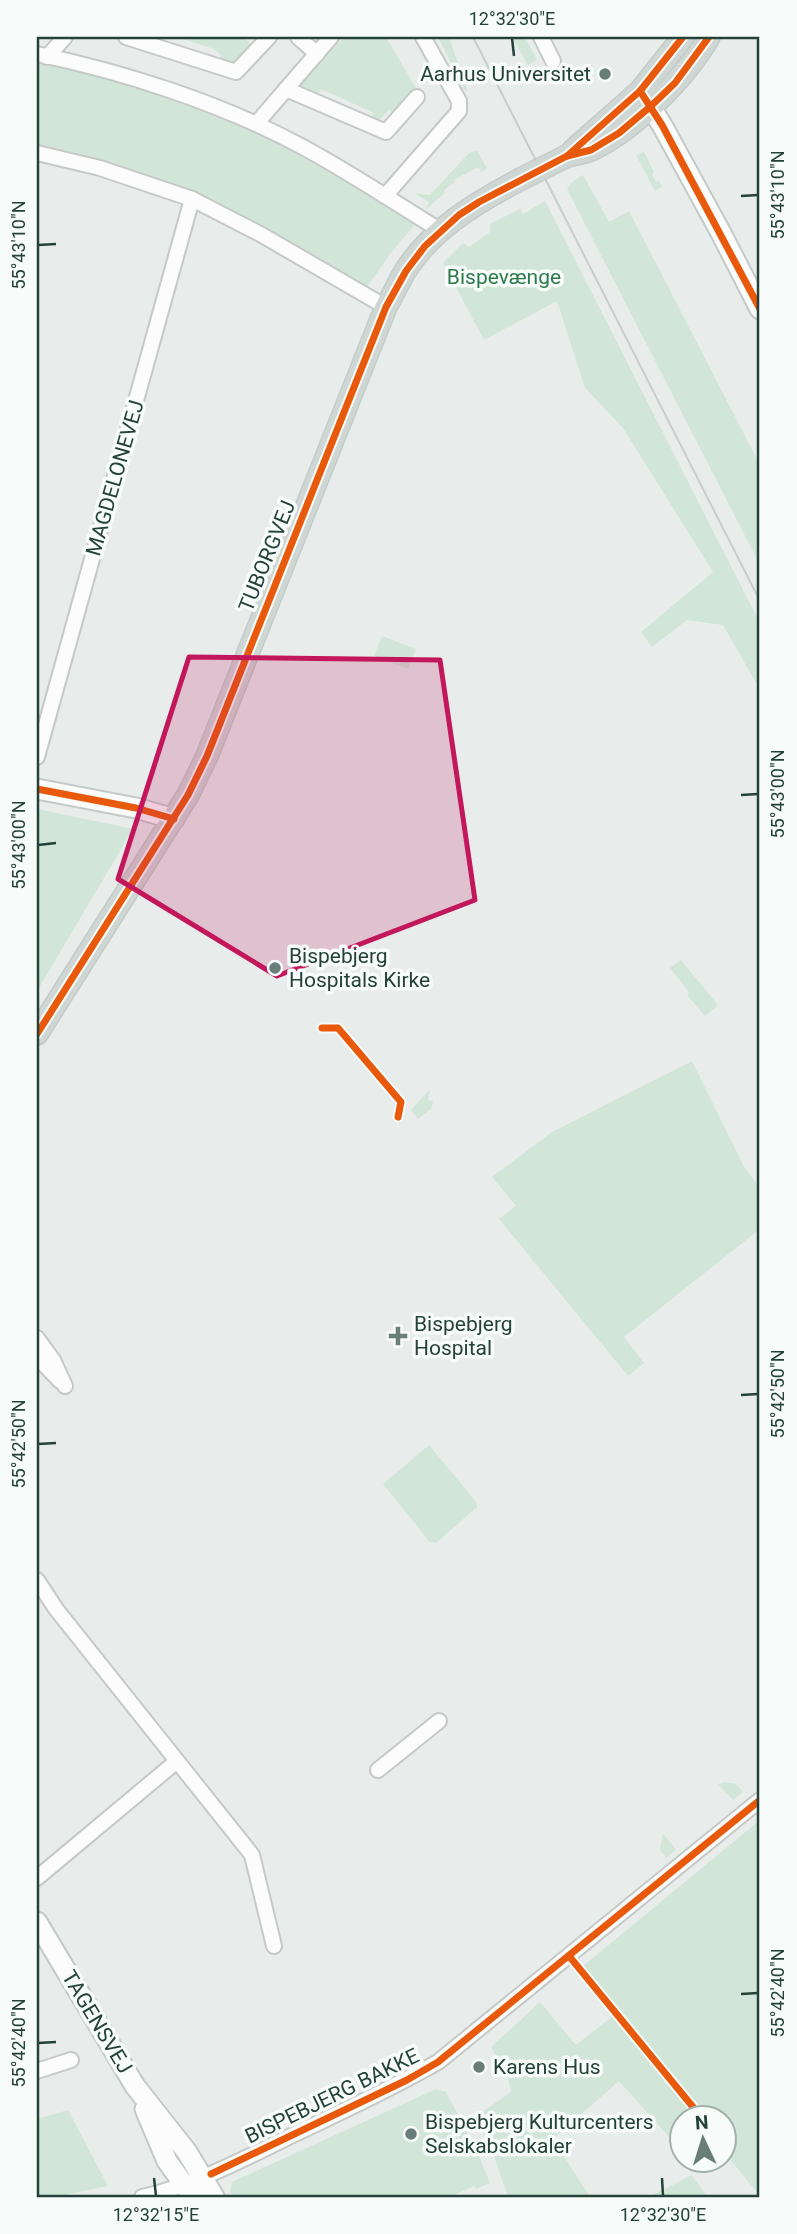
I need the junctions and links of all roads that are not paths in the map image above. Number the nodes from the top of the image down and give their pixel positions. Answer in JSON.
{"nodes":[{"id":1,"x":65,"y":37,"type":"edge"},
{"id":2,"x":126,"y":37,"type":"edge"},
{"id":3,"x":269,"y":37,"type":"edge"},
{"id":4,"x":298,"y":37,"type":"edge"},
{"id":5,"x":331,"y":37,"type":"edge"},
{"id":6,"x":423,"y":37,"type":"edge"},
{"id":7,"x":541,"y":37,"type":"edge"},
{"id":8,"x":683,"y":37,"type":"edge"},
{"id":9,"x":709,"y":37,"type":"edge"},
{"id":10,"x":317,"y":54,"type":"junction"},
{"id":11,"x":42,"y":55,"type":"edge"},
{"id":12,"x":553,"y":61,"type":"dead end"},
{"id":13,"x":286,"y":89,"type":"junction"},
{"id":14,"x":417,"y":97,"type":"dead end"},
{"id":15,"x":646,"y":99,"type":"junction"},
{"id":16,"x":256,"y":124,"type":"junction"},
{"id":17,"x":37,"y":153,"type":"edge"},
{"id":18,"x":385,"y":196,"type":"junction"},
{"id":19,"x":192,"y":200,"type":"junction"},
{"id":20,"x":441,"y":231,"type":"junction"},
{"id":21,"x":386,"y":307,"type":"junction"},
{"id":22,"x":760,"y":309,"type":"edge"},
{"id":23,"x":37,"y":757,"type":"edge"},
{"id":24,"x":37,"y":789,"type":"edge"},
{"id":25,"x":174,"y":819,"type":"junction"},
{"id":26,"x":42,"y":1028,"type":"edge"},
{"id":27,"x":37,"y":1049,"type":"edge"},
{"id":28,"x":37,"y":1338,"type":"edge"},
{"id":29,"x":37,"y":1357,"type":"edge"},
{"id":30,"x":37,"y":1580,"type":"edge"},
{"id":31,"x":439,"y":1721,"type":"dead end"},
{"id":32,"x":177,"y":1761,"type":"junction"},
{"id":33,"x":378,"y":1770,"type":"dead end"},
{"id":34,"x":760,"y":1800,"type":"edge"},
{"id":35,"x":37,"y":1878,"type":"edge"},
{"id":36,"x":37,"y":1922,"type":"edge"},
{"id":37,"x":274,"y":1946,"type":"dead end"},
{"id":38,"x":71,"y":2060,"type":"dead end"},
{"id":39,"x":37,"y":2071,"type":"edge"},
{"id":40,"x":193,"y":2186,"type":"edge"},
{"id":41,"x":142,"y":2197,"type":"edge"},
{"id":42,"x":214,"y":2197,"type":"edge"}],
"edges":[{"from":1,"to":11,"type":"street"},
{"from":2,"to":3,"type":"street"},
{"from":4,"to":10,"type":"street"},
{"from":5,"to":10,"type":"street"},
{"from":6,"to":18,"type":"street"},
{"from":7,"to":12,"type":"street"},
{"from":8,"to":15,"type":"main road","name":"TUBORGVEJ"},
{"from":9,"to":15,"type":"main road","name":"TUBORGVEJ"},
{"from":10,"to":13,"type":"street"},
{"from":11,"to":16,"type":"street"},
{"from":13,"to":14,"type":"street"},
{"from":13,"to":16,"type":"street"},
{"from":15,"to":20,"type":"main road","name":"TUBORGVEJ","bridge":true},
{"from":15,"to":22,"type":"street"},
{"from":16,"to":18,"type":"street"},
{"from":17,"to":19,"type":"street"},
{"from":18,"to":20,"type":"street"},
{"from":19,"to":21,"type":"street"},
{"from":19,"to":23,"type":"street","name":"MAGDELONEVEJ"},
{"from":20,"to":21,"type":"main road","name":"TUBORGVEJ"},
{"from":21,"to":25,"type":"main road","name":"TUBORGVEJ"},
{"from":24,"to":25,"type":"street"},
{"from":25,"to":26,"type":"main road","name":"TUBORGVEJ"},
{"from":26,"to":27,"type":"main road","name":"TUBORGVEJ"},
{"from":28,"to":29,"type":"street"},
{"from":30,"to":32,"type":"street"},
{"from":31,"to":33,"type":"street"},
{"from":32,"to":35,"type":"street"},
{"from":32,"to":37,"type":"street"},
{"from":34,"to":40,"type":"street","name":"BISPEBJERG BAKKE"},
{"from":36,"to":40,"type":"street","name":"TAGENSVEJ"},
{"from":38,"to":39,"type":"street"},
{"from":40,"to":41,"type":"street","name":"BISPEBJERG BAKKE"},
{"from":40,"to":42,"type":"street","name":"TAGENSVEJ"}]}
